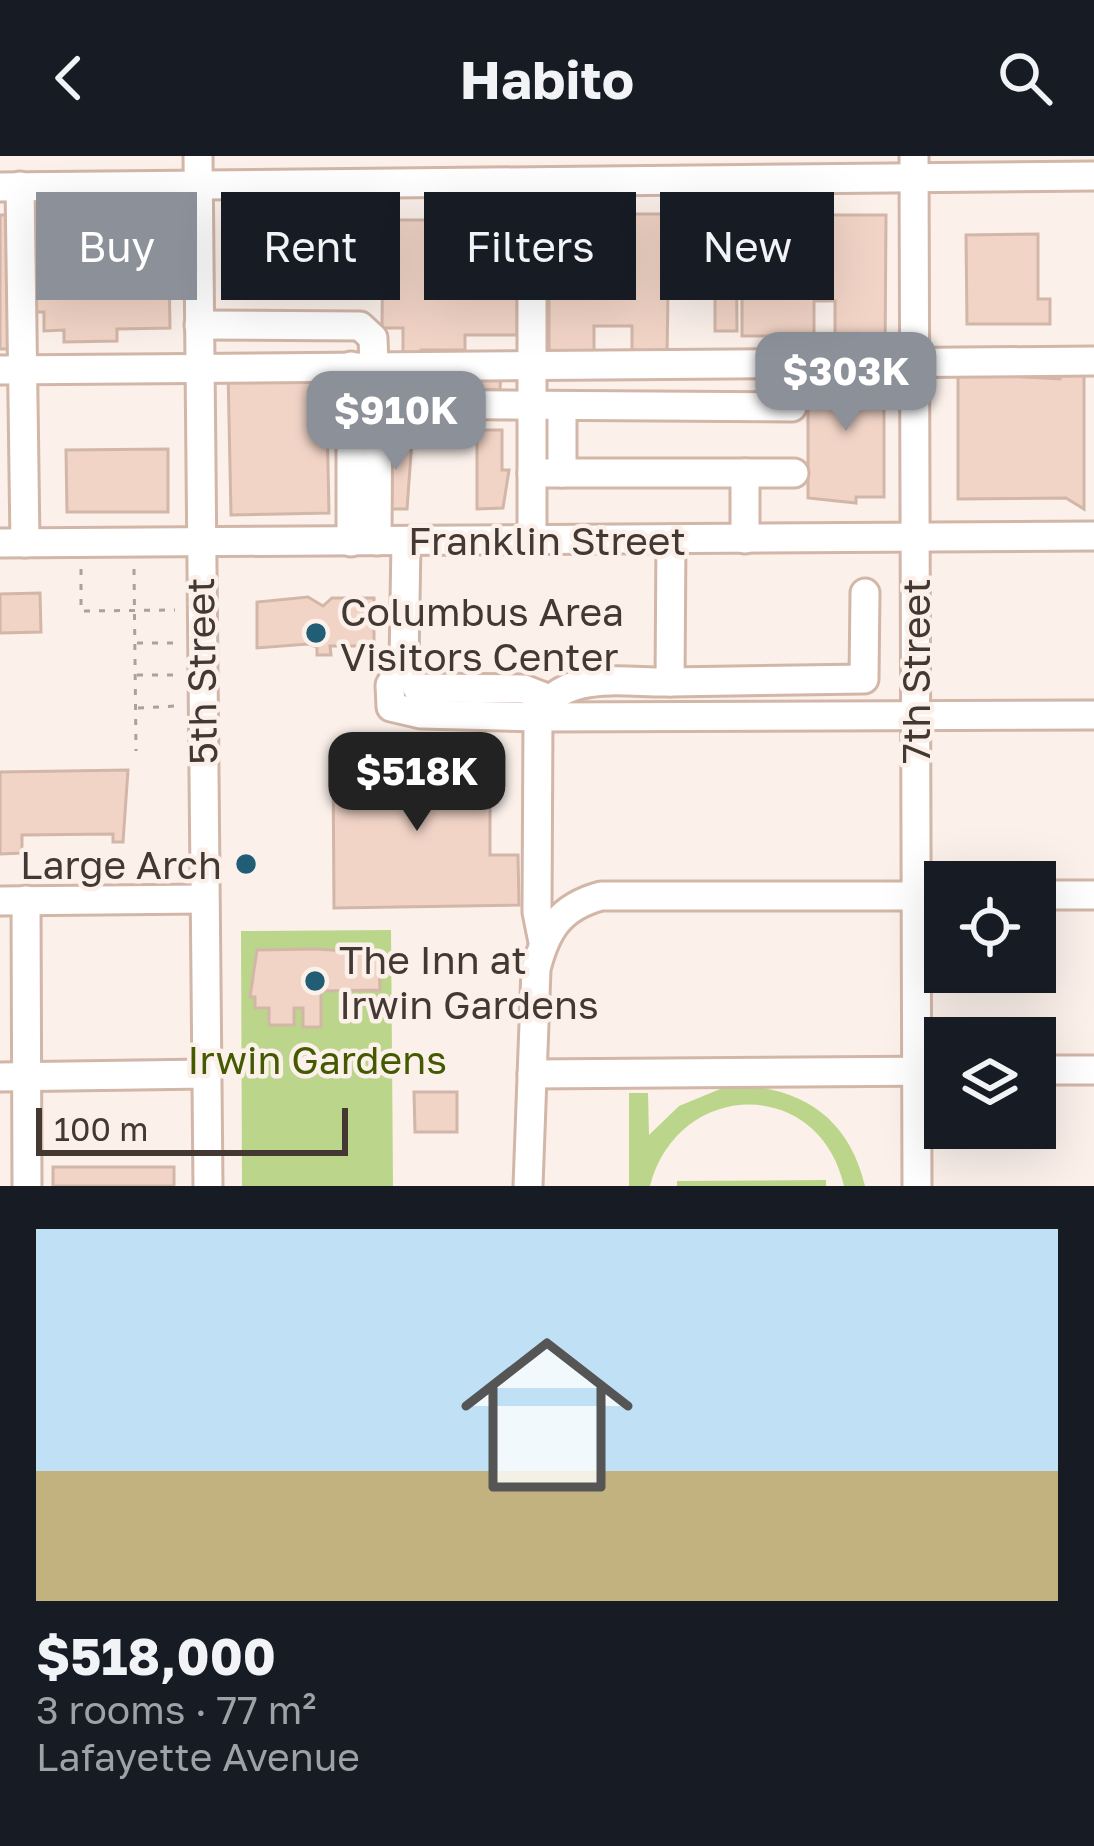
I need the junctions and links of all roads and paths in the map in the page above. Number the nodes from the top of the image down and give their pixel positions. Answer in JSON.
{"nodes":[{"id":1,"x":198,"y":156,"type":"edge"},
{"id":2,"x":914,"y":167,"type":"edge"},
{"id":3,"x":620,"y":170,"type":"edge"},
{"id":4,"x":1094,"y":176,"type":"edge"},
{"id":5,"x":532,"y":183,"type":"junction"},
{"id":6,"x":199,"y":185,"type":"junction"},
{"id":7,"x":10,"y":186,"type":"edge"},
{"id":8,"x":199,"y":325,"type":"junction"},
{"id":9,"x":1094,"y":361,"type":"edge"},
{"id":10,"x":915,"y":362,"type":"junction"},
{"id":11,"x":532,"y":364,"type":"junction"},
{"id":12,"x":368,"y":366,"type":"junction"},
{"id":13,"x":199,"y":368,"type":"junction"},
{"id":14,"x":11,"y":370,"type":"edge"},
{"id":15,"x":378,"y":404,"type":"junction"},
{"id":16,"x":532,"y":407,"type":"junction"},
{"id":17,"x":562,"y":407,"type":"junction"},
{"id":18,"x":792,"y":407,"type":"dead end"},
{"id":19,"x":532,"y":473,"type":"junction"},
{"id":20,"x":562,"y":473,"type":"junction"},
{"id":21,"x":745,"y":473,"type":"junction"},
{"id":22,"x":794,"y":473,"type":"dead end"},
{"id":23,"x":1094,"y":536,"type":"edge"},
{"id":24,"x":916,"y":538,"type":"junction"},
{"id":25,"x":671,"y":539,"type":"junction"},
{"id":26,"x":745,"y":539,"type":"junction"},
{"id":27,"x":532,"y":540,"type":"junction"},
{"id":28,"x":406,"y":541,"type":"junction"},
{"id":29,"x":364,"y":542,"type":"junction"},
{"id":30,"x":12,"y":543,"type":"edge"},
{"id":31,"x":199,"y":543,"type":"junction"},
{"id":32,"x":81,"y":568,"type":"dead end"},
{"id":33,"x":134,"y":568,"type":"dead end"},
{"id":34,"x":866,"y":593,"type":"dead end"},
{"id":35,"x":135,"y":610,"type":"junction"},
{"id":36,"x":181,"y":610,"type":"dead end"},
{"id":37,"x":135,"y":643,"type":"junction"},
{"id":38,"x":181,"y":643,"type":"dead end"},
{"id":39,"x":865,"y":650,"type":"junction"},
{"id":40,"x":915,"y":650,"type":"junction"},
{"id":41,"x":136,"y":675,"type":"junction"},
{"id":42,"x":181,"y":675,"type":"dead end"},
{"id":43,"x":670,"y":682,"type":"junction"},
{"id":44,"x":417,"y":688,"type":"dead end"},
{"id":45,"x":182,"y":706,"type":"dead end"},
{"id":46,"x":136,"y":708,"type":"junction"},
{"id":47,"x":543,"y":708,"type":"junction"},
{"id":48,"x":915,"y":715,"type":"junction"},
{"id":49,"x":1094,"y":715,"type":"edge"},
{"id":50,"x":136,"y":751,"type":"dead end"},
{"id":51,"x":1056,"y":895,"type":"edge"},
{"id":52,"x":1094,"y":895,"type":"edge"},
{"id":53,"x":914,"y":896,"type":"junction"},
{"id":54,"x":924,"y":896,"type":"edge"},
{"id":55,"x":203,"y":899,"type":"junction"},
{"id":56,"x":13,"y":900,"type":"edge"},
{"id":57,"x":543,"y":942,"type":"junction"},
{"id":58,"x":1056,"y":1070,"type":"edge"},
{"id":59,"x":1094,"y":1070,"type":"edge"},
{"id":60,"x":916,"y":1071,"type":"junction"},
{"id":61,"x":924,"y":1071,"type":"edge"},
{"id":62,"x":532,"y":1074,"type":"junction"},
{"id":63,"x":206,"y":1075,"type":"junction"},
{"id":64,"x":13,"y":1077,"type":"edge"},
{"id":65,"x":27,"y":1186,"type":"edge"},
{"id":66,"x":208,"y":1186,"type":"edge"},
{"id":67,"x":528,"y":1186,"type":"edge"},
{"id":68,"x":917,"y":1186,"type":"edge"}],
"edges":[{"from":1,"to":6,"type":"street","name":"5th Street"},
{"from":2,"to":3,"type":"street"},
{"from":2,"to":4,"type":"street"},
{"from":2,"to":10,"type":"street","name":"7th Street"},
{"from":3,"to":5,"type":"street"},
{"from":5,"to":6,"type":"street"},
{"from":5,"to":11,"type":"street"},
{"from":6,"to":7,"type":"street"},
{"from":6,"to":8,"type":"street","name":"5th Street"},
{"from":7,"to":14,"type":"street"},
{"from":8,"to":12,"type":"street"},
{"from":8,"to":13,"type":"street","name":"5th Street"},
{"from":9,"to":10,"type":"street"},
{"from":10,"to":11,"type":"street"},
{"from":10,"to":24,"type":"street","name":"7th Street"},
{"from":11,"to":12,"type":"street"},
{"from":11,"to":16,"type":"street"},
{"from":12,"to":13,"type":"street"},
{"from":12,"to":15,"type":"street"},
{"from":12,"to":29,"type":"street"},
{"from":13,"to":14,"type":"street"},
{"from":13,"to":31,"type":"street","name":"5th Street"},
{"from":14,"to":30,"type":"street"},
{"from":15,"to":16,"type":"street"},
{"from":15,"to":29,"type":"street"},
{"from":16,"to":17,"type":"street"},
{"from":16,"to":19,"type":"street"},
{"from":17,"to":18,"type":"street"},
{"from":17,"to":20,"type":"street"},
{"from":19,"to":20,"type":"street"},
{"from":19,"to":27,"type":"street"},
{"from":20,"to":21,"type":"street"},
{"from":21,"to":22,"type":"street"},
{"from":21,"to":26,"type":"street"},
{"from":23,"to":24,"type":"street","name":"Franklin Street"},
{"from":24,"to":26,"type":"street","name":"Franklin Street"},
{"from":24,"to":40,"type":"street","name":"7th Street"},
{"from":25,"to":26,"type":"street","name":"Franklin Street"},
{"from":25,"to":27,"type":"street","name":"Franklin Street"},
{"from":25,"to":43,"type":"street"},
{"from":27,"to":28,"type":"street","name":"Franklin Street"},
{"from":28,"to":29,"type":"street","name":"Franklin Street"},
{"from":28,"to":47,"type":"street"},
{"from":29,"to":31,"type":"street","name":"Franklin Street"},
{"from":30,"to":31,"type":"street","name":"Franklin Street"},
{"from":31,"to":55,"type":"street","name":"5th Street"},
{"from":32,"to":35,"type":"path"},
{"from":33,"to":35,"type":"path"},
{"from":34,"to":39,"type":"street"},
{"from":35,"to":36,"type":"path"},
{"from":35,"to":37,"type":"path"},
{"from":37,"to":38,"type":"path"},
{"from":37,"to":41,"type":"path"},
{"from":39,"to":40,"type":"street"},
{"from":39,"to":43,"type":"street"},
{"from":40,"to":48,"type":"street","name":"7th Street"},
{"from":41,"to":42,"type":"path"},
{"from":41,"to":46,"type":"path"},
{"from":43,"to":47,"type":"street"},
{"from":44,"to":47,"type":"street"},
{"from":45,"to":46,"type":"path"},
{"from":46,"to":50,"type":"path"},
{"from":47,"to":48,"type":"street"},
{"from":47,"to":57,"type":"street"},
{"from":48,"to":49,"type":"street"},
{"from":48,"to":53,"type":"street","name":"7th Street"},
{"from":51,"to":52,"type":"street"},
{"from":53,"to":54,"type":"street"},
{"from":53,"to":57,"type":"street"},
{"from":53,"to":60,"type":"street","name":"7th Street"},
{"from":55,"to":56,"type":"street"},
{"from":55,"to":63,"type":"street","name":"5th Street"},
{"from":56,"to":64,"type":"street"},
{"from":57,"to":62,"type":"street"},
{"from":58,"to":59,"type":"street"},
{"from":60,"to":61,"type":"street"},
{"from":60,"to":62,"type":"street"},
{"from":60,"to":68,"type":"street","name":"7th Street"},
{"from":62,"to":67,"type":"street"},
{"from":63,"to":64,"type":"street"},
{"from":63,"to":66,"type":"street","name":"5th Street"},
{"from":64,"to":65,"type":"street"}]}
